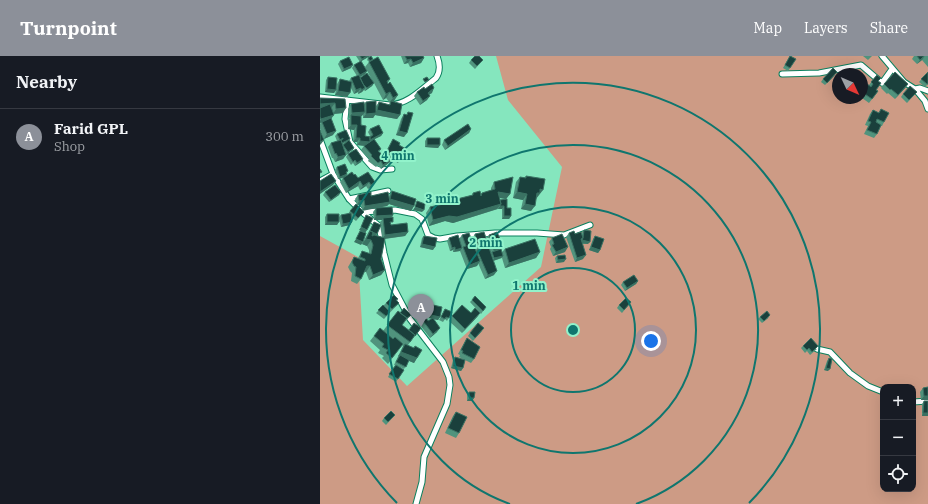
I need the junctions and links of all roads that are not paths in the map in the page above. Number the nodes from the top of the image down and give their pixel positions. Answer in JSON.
{"nodes":[{"id":1,"x":437,"y":56,"type":"edge"},
{"id":2,"x":882,"y":56,"type":"edge"},
{"id":3,"x":892,"y":69,"type":"junction"},
{"id":4,"x":782,"y":74,"type":"dead end"},
{"id":5,"x":915,"y":89,"type":"junction"},
{"id":6,"x":928,"y":91,"type":"edge"},
{"id":7,"x":320,"y":98,"type":"edge"},
{"id":8,"x":347,"y":100,"type":"junction"},
{"id":9,"x":928,"y":109,"type":"edge"},
{"id":10,"x":320,"y":139,"type":"edge"},
{"id":11,"x":392,"y":168,"type":"dead end"},
{"id":12,"x":332,"y":174,"type":"junction"},
{"id":13,"x":321,"y":179,"type":"edge"},
{"id":14,"x":388,"y":191,"type":"edge"},
{"id":15,"x":349,"y":199,"type":"junction"},
{"id":16,"x":362,"y":212,"type":"junction"},
{"id":17,"x":590,"y":225,"type":"dead end"},
{"id":18,"x":817,"y":349,"type":"edge"},
{"id":19,"x":880,"y":391,"type":"edge"},
{"id":20,"x":928,"y":401,"type":"edge"},
{"id":21,"x":916,"y":402,"type":"edge"},
{"id":22,"x":416,"y":504,"type":"edge"}],
"edges":[{"from":1,"to":8,"type":"street"},
{"from":2,"to":3,"type":"street"},
{"from":3,"to":4,"type":"street"},
{"from":3,"to":5,"type":"street"},
{"from":5,"to":6,"type":"street"},
{"from":5,"to":9,"type":"street"},
{"from":7,"to":8,"type":"street"},
{"from":8,"to":11,"type":"street"},
{"from":10,"to":12,"type":"street"},
{"from":12,"to":13,"type":"street"},
{"from":12,"to":15,"type":"street"},
{"from":14,"to":15,"type":"street"},
{"from":15,"to":16,"type":"street"},
{"from":16,"to":17,"type":"street"},
{"from":16,"to":22,"type":"street"},
{"from":18,"to":19,"type":"street"},
{"from":20,"to":21,"type":"street"}]}
